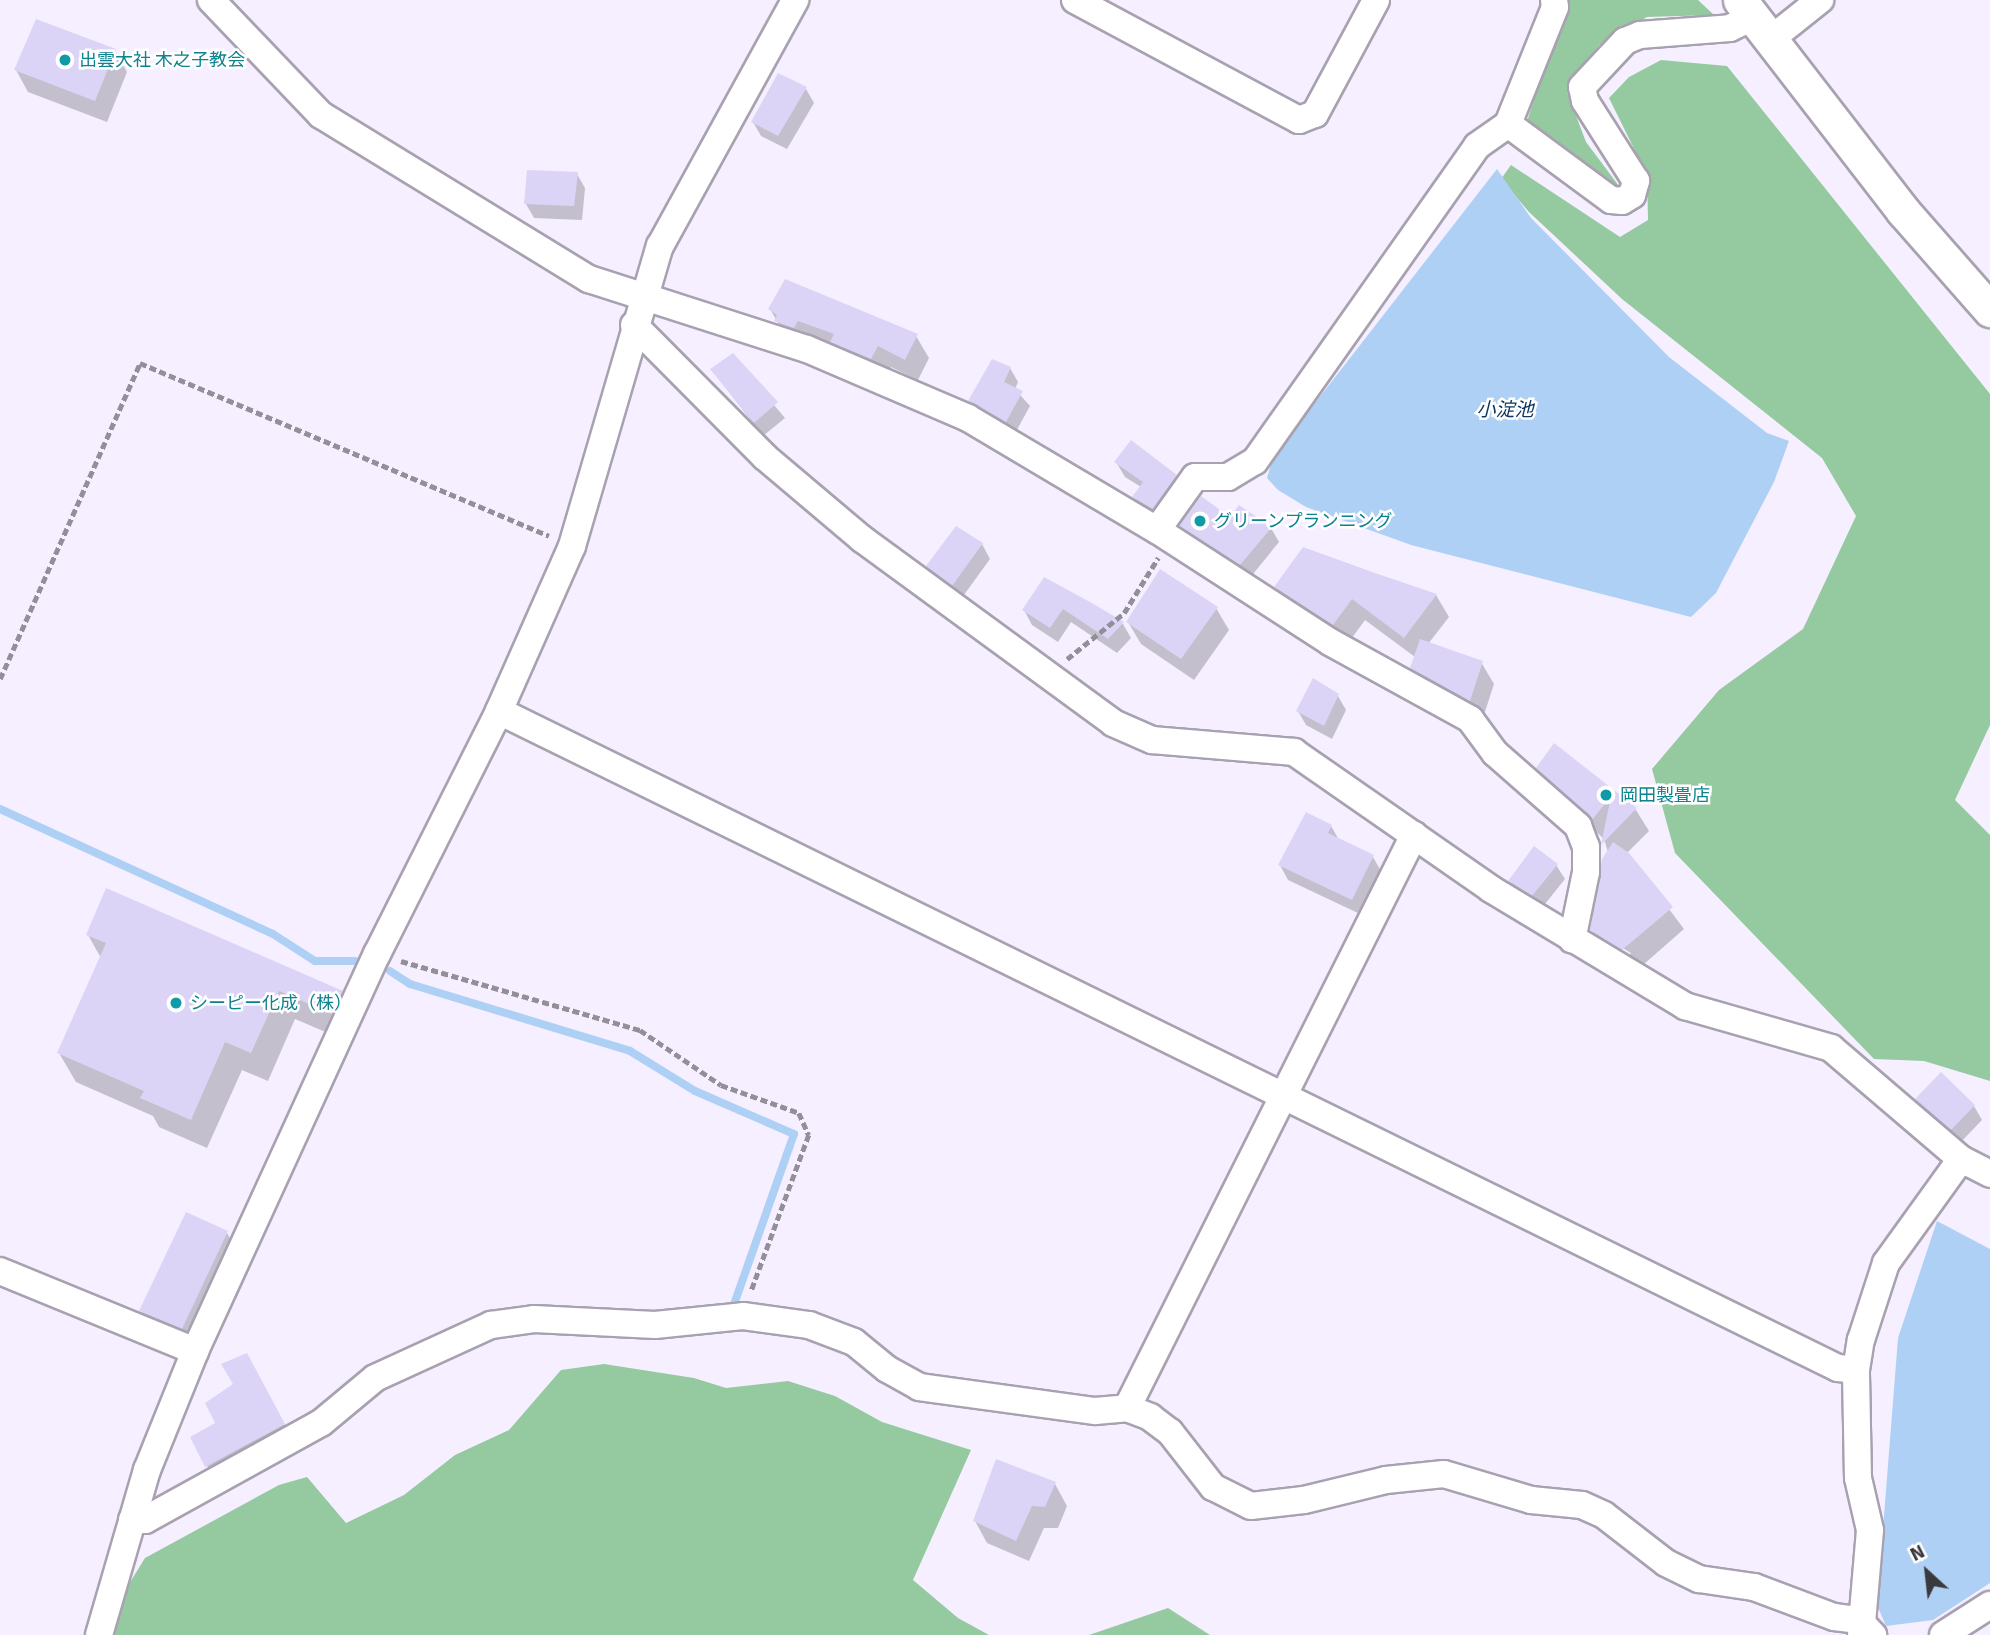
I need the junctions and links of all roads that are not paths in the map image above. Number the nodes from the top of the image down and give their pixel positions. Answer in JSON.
{"nodes":[{"id":1,"x":211,"y":0,"type":"edge"},
{"id":2,"x":795,"y":0,"type":"edge"},
{"id":3,"x":1075,"y":0,"type":"edge"},
{"id":4,"x":1376,"y":0,"type":"edge"},
{"id":5,"x":1553,"y":0,"type":"edge"},
{"id":6,"x":1820,"y":0,"type":"edge"},
{"id":7,"x":1754,"y":19,"type":"edge"},
{"id":8,"x":1508,"y":124,"type":"junction"},
{"id":9,"x":642,"y":298,"type":"junction"},
{"id":10,"x":1990,"y":310,"type":"edge"},
{"id":11,"x":634,"y":325,"type":"junction"},
{"id":12,"x":1163,"y":535,"type":"junction"},
{"id":13,"x":499,"y":712,"type":"junction"},
{"id":14,"x":1414,"y":835,"type":"junction"},
{"id":15,"x":1572,"y":940,"type":"junction"},
{"id":16,"x":1287,"y":1094,"type":"junction"},
{"id":17,"x":1961,"y":1159,"type":"junction"},
{"id":18,"x":1990,"y":1174,"type":"edge"},
{"id":19,"x":0,"y":1271,"type":"edge"},
{"id":20,"x":195,"y":1351,"type":"junction"},
{"id":21,"x":1856,"y":1370,"type":"junction"},
{"id":22,"x":1127,"y":1408,"type":"junction"},
{"id":23,"x":132,"y":1520,"type":"junction"},
{"id":24,"x":1990,"y":1605,"type":"edge"},
{"id":25,"x":1864,"y":1630,"type":"edge"},
{"id":26,"x":99,"y":1635,"type":"edge"},
{"id":27,"x":1943,"y":1635,"type":"edge"}],
"edges":[{"from":1,"to":9,"type":"street"},
{"from":2,"to":9,"type":"street"},
{"from":3,"to":4,"type":"street"},
{"from":5,"to":8,"type":"street"},
{"from":6,"to":7,"type":"street"},
{"from":7,"to":8,"type":"street"},
{"from":7,"to":10,"type":"street"},
{"from":8,"to":12,"type":"street"},
{"from":9,"to":11,"type":"street"},
{"from":9,"to":12,"type":"street"},
{"from":11,"to":13,"type":"street"},
{"from":11,"to":14,"type":"street"},
{"from":12,"to":15,"type":"street"},
{"from":13,"to":16,"type":"street"},
{"from":13,"to":20,"type":"street"},
{"from":14,"to":15,"type":"street"},
{"from":14,"to":16,"type":"street"},
{"from":15,"to":17,"type":"street"},
{"from":16,"to":21,"type":"street"},
{"from":16,"to":22,"type":"street"},
{"from":17,"to":18,"type":"street"},
{"from":17,"to":21,"type":"street"},
{"from":19,"to":20,"type":"street"},
{"from":20,"to":23,"type":"street"},
{"from":21,"to":25,"type":"street"},
{"from":22,"to":23,"type":"street"},
{"from":22,"to":25,"type":"street"},
{"from":23,"to":26,"type":"street"},
{"from":24,"to":27,"type":"street"}]}
